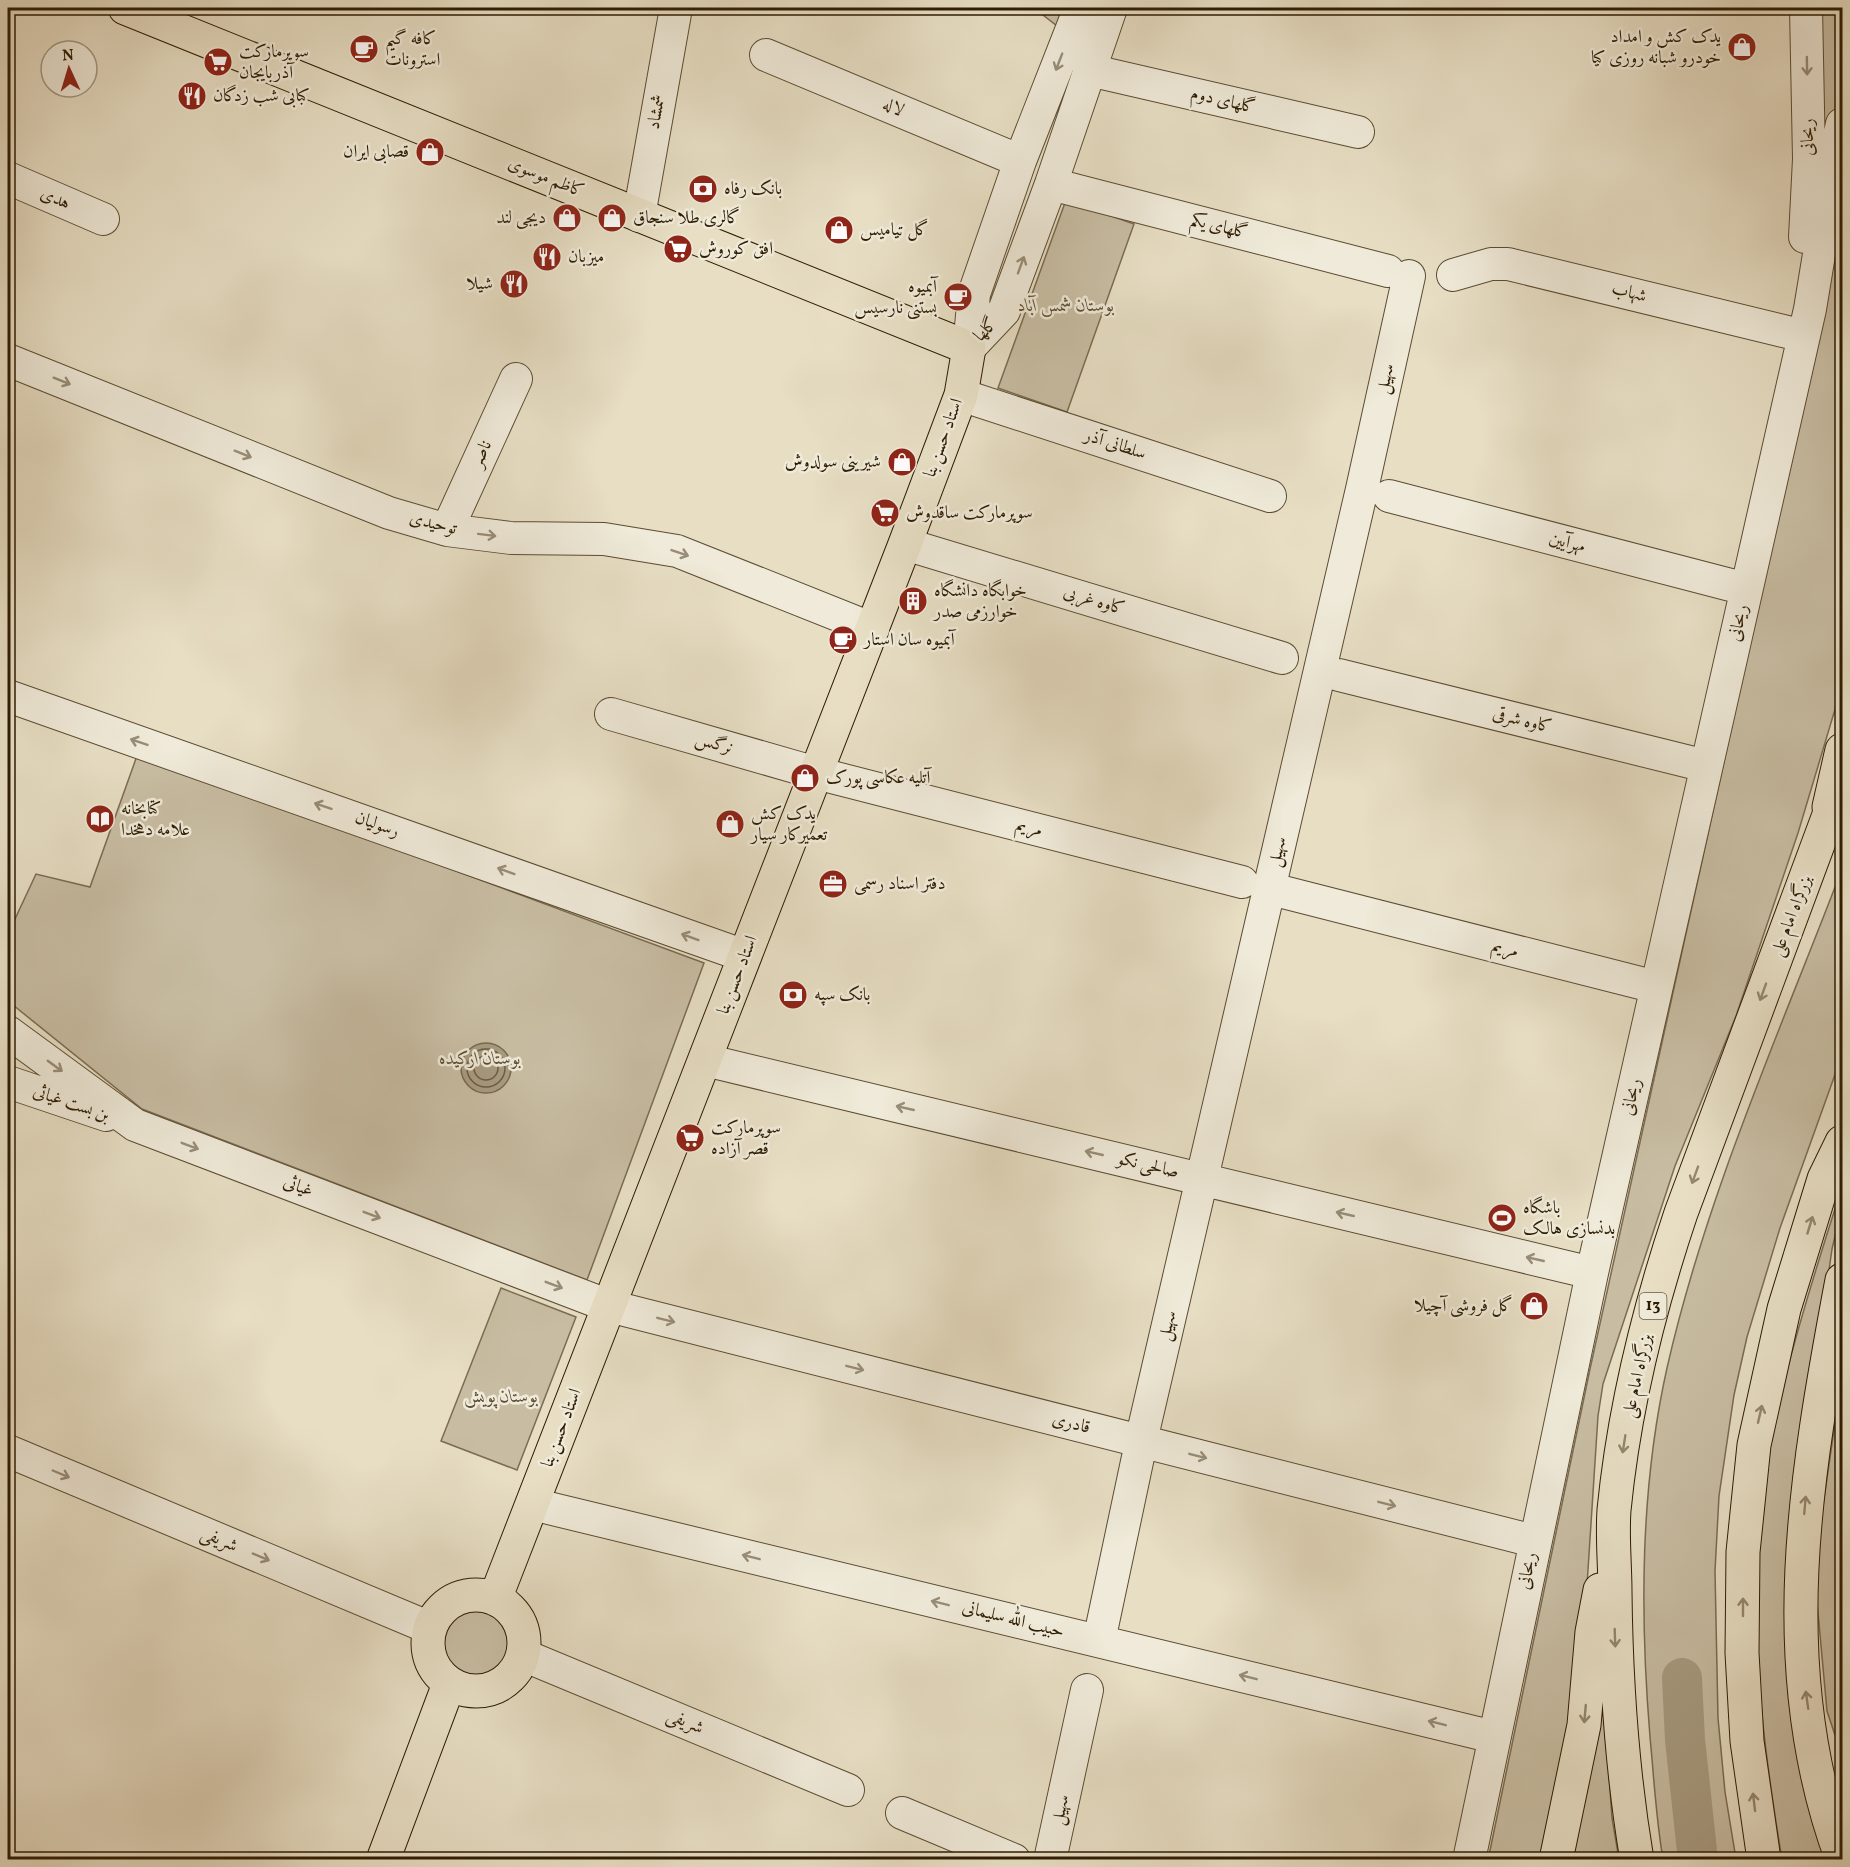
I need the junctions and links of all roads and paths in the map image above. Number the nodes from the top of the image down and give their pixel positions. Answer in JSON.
{"nodes":[{"id":1,"x":125,"y":8,"type":"edge"},
{"id":2,"x":676,"y":8,"type":"edge"},
{"id":3,"x":1080,"y":8,"type":"edge"},
{"id":4,"x":1111,"y":8,"type":"edge"},
{"id":5,"x":1806,"y":8,"type":"edge"},
{"id":6,"x":766,"y":55,"type":"dead end"},
{"id":7,"x":1089,"y":70,"type":"junction"},
{"id":8,"x":1842,"y":124,"type":"edge"},
{"id":9,"x":1358,"y":132,"type":"dead end"},
{"id":10,"x":1020,"y":161,"type":"junction"},
{"id":11,"x":8,"y":178,"type":"edge"},
{"id":12,"x":1051,"y":184,"type":"junction"},
{"id":13,"x":639,"y":216,"type":"junction"},
{"id":14,"x":103,"y":219,"type":"dead end"},
{"id":15,"x":1398,"y":274,"type":"joint"},
{"id":16,"x":1453,"y":275,"type":"dead end"},
{"id":17,"x":1804,"y":336,"type":"junction"},
{"id":18,"x":969,"y":348,"type":"junction"},
{"id":19,"x":8,"y":360,"type":"edge"},
{"id":20,"x":516,"y":379,"type":"dead end"},
{"id":21,"x":961,"y":395,"type":"junction"},
{"id":22,"x":1270,"y":496,"type":"dead end"},
{"id":23,"x":1389,"y":496,"type":"dead end"},
{"id":24,"x":447,"y":530,"type":"junction"},
{"id":25,"x":905,"y":544,"type":"junction"},
{"id":26,"x":1746,"y":589,"type":"junction"},
{"id":27,"x":873,"y":629,"type":"junction"},
{"id":28,"x":1282,"y":658,"type":"dead end"},
{"id":29,"x":1339,"y":675,"type":"dead end"},
{"id":30,"x":8,"y":696,"type":"edge"},
{"id":31,"x":611,"y":714,"type":"dead end"},
{"id":32,"x":1842,"y":750,"type":"edge"},
{"id":33,"x":1706,"y":766,"type":"junction"},
{"id":34,"x":816,"y":773,"type":"junction"},
{"id":35,"x":1842,"y":780,"type":"edge"},
{"id":36,"x":1822,"y":836,"type":"junction"},
{"id":37,"x":1242,"y":882,"type":"dead end"},
{"id":38,"x":1283,"y":892,"type":"dead end"},
{"id":39,"x":745,"y":956,"type":"junction"},
{"id":40,"x":1656,"y":987,"type":"junction"},
{"id":41,"x":8,"y":1032,"type":"edge"},
{"id":42,"x":705,"y":1060,"type":"junction"},
{"id":43,"x":8,"y":1082,"type":"edge"},
{"id":44,"x":135,"y":1125,"type":"junction"},
{"id":45,"x":1842,"y":1142,"type":"edge"},
{"id":46,"x":1202,"y":1179,"type":"junction"},
{"id":47,"x":1592,"y":1273,"type":"junction"},
{"id":48,"x":1842,"y":1280,"type":"edge"},
{"id":49,"x":609,"y":1306,"type":"junction"},
{"id":50,"x":8,"y":1451,"type":"edge"},
{"id":51,"x":532,"y":1504,"type":"junction"},
{"id":52,"x":1614,"y":1511,"type":"junction"},
{"id":53,"x":1534,"y":1541,"type":"junction"},
{"id":54,"x":495,"y":1599,"type":"junction"},
{"id":55,"x":430,"y":1628,"type":"junction"},
{"id":56,"x":1099,"y":1641,"type":"junction"},
{"id":57,"x":523,"y":1655,"type":"junction"},
{"id":58,"x":450,"y":1684,"type":"junction"},
{"id":59,"x":1087,"y":1690,"type":"dead end"},
{"id":60,"x":1812,"y":1735,"type":"junction"},
{"id":61,"x":1494,"y":1737,"type":"junction"},
{"id":62,"x":848,"y":1790,"type":"dead end"},
{"id":63,"x":1842,"y":1804,"type":"edge"},
{"id":64,"x":902,"y":1813,"type":"dead end"},
{"id":65,"x":1842,"y":1859,"type":"edge"},
{"id":66,"x":383,"y":1860,"type":"edge"},
{"id":67,"x":1014,"y":1860,"type":"edge"},
{"id":68,"x":1050,"y":1860,"type":"edge"},
{"id":69,"x":1469,"y":1860,"type":"edge"},
{"id":70,"x":1556,"y":1860,"type":"edge"},
{"id":71,"x":1636,"y":1860,"type":"edge"},
{"id":72,"x":1764,"y":1860,"type":"edge"}],
"edges":[{"from":1,"to":13,"type":"main road","name":"کاظم موسوی"},
{"from":2,"to":13,"type":"street","name":"شمشاد"},
{"from":3,"to":10,"type":"street","name":"گلها","one_way":true},
{"from":4,"to":7,"type":"street","name":"گلها"},
{"from":5,"to":17,"type":"street","name":"ریحانی","one_way":true},
{"from":6,"to":10,"type":"street","name":"لاله"},
{"from":7,"to":9,"type":"street","name":"گلهای دوم"},
{"from":7,"to":12,"type":"street","name":"گلها"},
{"from":8,"to":17,"type":"street","name":"ریحانی"},
{"from":10,"to":18,"type":"street","name":"گلها"},
{"from":11,"to":14,"type":"street","name":"هدی"},
{"from":12,"to":15,"type":"street","name":"گلهای یکم"},
{"from":18,"to":12,"type":"street","name":"گلها","one_way":true},
{"from":13,"to":18,"type":"main road","name":"کاظم موسوی"},
{"from":15,"to":46,"type":"street","name":"سهیل"},
{"from":16,"to":17,"type":"street","name":"شهاب"},
{"from":17,"to":26,"type":"street","name":"ریحانی"},
{"from":18,"to":21,"type":"main road","name":"استاد حسن بنا"},
{"from":19,"to":24,"type":"street","name":"توحیدی","one_way":true},
{"from":20,"to":24,"type":"street","name":"ناصر"},
{"from":21,"to":22,"type":"street","name":"سلطانی آذر"},
{"from":21,"to":25,"type":"main road","name":"استاد حسن بنا"},
{"from":23,"to":26,"type":"street","name":"مهرآیین"},
{"from":24,"to":27,"type":"street","name":"توحیدی","one_way":true},
{"from":25,"to":27,"type":"main road","name":"استاد حسن بنا"},
{"from":25,"to":28,"type":"street","name":"کاوه غربی"},
{"from":26,"to":33,"type":"street","name":"ریحانی"},
{"from":27,"to":34,"type":"main road","name":"استاد حسن بنا"},
{"from":29,"to":33,"type":"street","name":"کاوه شرقی"},
{"from":39,"to":30,"type":"street","name":"رسولیان","one_way":true},
{"from":31,"to":34,"type":"street","name":"نرگس"},
{"from":32,"to":36,"type":"main road"},
{"from":33,"to":40,"type":"street","name":"ریحانی"},
{"from":34,"to":37,"type":"street","name":"مریم"},
{"from":34,"to":39,"type":"main road","name":"استاد حسن بنا"},
{"from":35,"to":36,"type":"main road","name":"بزرگراه امام علی","number":"13"},
{"from":36,"to":52,"type":"main road","name":"بزرگراه امام علی","number":"13","one_way":true},
{"from":38,"to":40,"type":"street","name":"مریم"},
{"from":39,"to":42,"type":"main road","name":"استاد حسن بنا"},
{"from":40,"to":47,"type":"street","name":"ریحانی"},
{"from":41,"to":44,"type":"street","name":"غیاثی","one_way":true},
{"from":46,"to":42,"type":"street","name":"صالحی نکو","one_way":true},
{"from":42,"to":49,"type":"main road","name":"استاد حسن بنا"},
{"from":43,"to":44,"type":"street","name":"بن بست غیاثی"},
{"from":44,"to":49,"type":"street","name":"غیاثی","one_way":true},
{"from":72,"to":45,"type":"main road","one_way":true},
{"from":47,"to":46,"type":"street","name":"صالحی نکو","one_way":true},
{"from":46,"to":56,"type":"street","name":"سهیل"},
{"from":47,"to":53,"type":"street","name":"ریحانی"},
{"from":60,"to":48,"type":"main road","one_way":true},
{"from":49,"to":51,"type":"main road","name":"استاد حسن بنا"},
{"from":49,"to":53,"type":"street","name":"قادری","one_way":true},
{"from":50,"to":55,"type":"street","name":"شریفی","one_way":true},
{"from":51,"to":54,"type":"main road","name":"استاد حسن بنا"},
{"from":56,"to":51,"type":"street","name":"حبیب الله سلیمانی","one_way":true},
{"from":52,"to":70,"type":"main road","one_way":true},
{"from":52,"to":71,"type":"main road","name":"بزرگراه امام علی","number":"13","one_way":true},
{"from":53,"to":61,"type":"street","name":"ریحانی"},
{"from":54,"to":55,"type":"main road"},
{"from":54,"to":57,"type":"main road"},
{"from":55,"to":58,"type":"main road"},
{"from":61,"to":56,"type":"street","name":"حبیب الله سلیمانی","one_way":true},
{"from":57,"to":58,"type":"main road"},
{"from":57,"to":62,"type":"street","name":"شریفی"},
{"from":58,"to":66,"type":"main road"},
{"from":59,"to":68,"type":"street","name":"سهیل"},
{"from":60,"to":63,"type":"main road"},
{"from":60,"to":65,"type":"main road"},
{"from":61,"to":69,"type":"street","name":"ریحانی"},
{"from":64,"to":67,"type":"street"}]}
